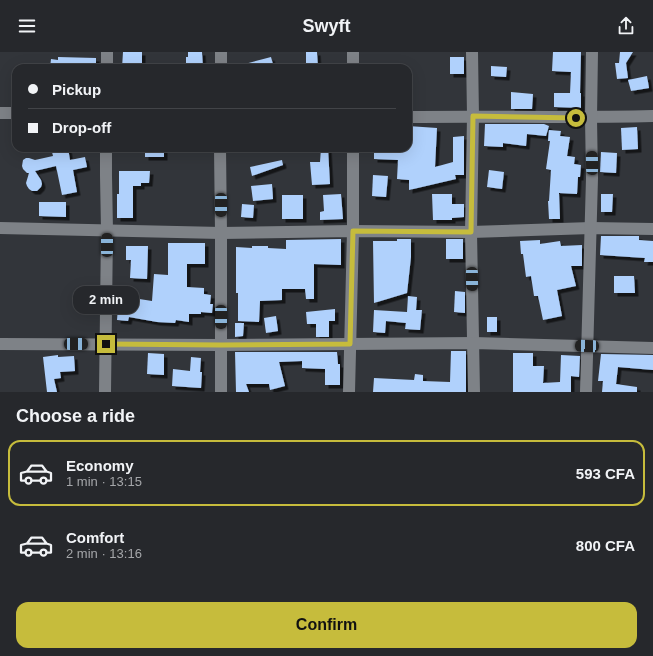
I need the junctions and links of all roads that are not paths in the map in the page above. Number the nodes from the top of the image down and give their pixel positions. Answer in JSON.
{"nodes":[{"id":1,"x":107,"y":52,"type":"edge"},
{"id":2,"x":221,"y":52,"type":"edge"},
{"id":3,"x":353,"y":52,"type":"edge"},
{"id":4,"x":472,"y":52,"type":"edge"},
{"id":5,"x":592,"y":52,"type":"edge"},
{"id":6,"x":107,"y":64,"type":"edge"},
{"id":7,"x":221,"y":64,"type":"edge"},
{"id":8,"x":353,"y":64,"type":"edge"},
{"id":9,"x":0,"y":113,"type":"edge"},
{"id":10,"x":12,"y":113,"type":"edge"},
{"id":11,"x":473,"y":116,"type":"junction"},
{"id":12,"x":653,"y":116,"type":"edge"},
{"id":13,"x":412,"y":117,"type":"edge"},
{"id":14,"x":591,"y":118,"type":"junction"},
{"id":15,"x":106,"y":152,"type":"edge"},
{"id":16,"x":220,"y":152,"type":"edge"},
{"id":17,"x":353,"y":152,"type":"edge"},
{"id":18,"x":0,"y":228,"type":"edge"},
{"id":19,"x":591,"y":228,"type":"junction"},
{"id":20,"x":653,"y":229,"type":"edge"},
{"id":21,"x":107,"y":231,"type":"junction"},
{"id":22,"x":353,"y":231,"type":"junction"},
{"id":23,"x":471,"y":232,"type":"junction"},
{"id":24,"x":221,"y":233,"type":"junction"},
{"id":25,"x":474,"y":343,"type":"junction"},
{"id":26,"x":0,"y":344,"type":"edge"},
{"id":27,"x":106,"y":344,"type":"junction"},
{"id":28,"x":350,"y":344,"type":"junction"},
{"id":29,"x":221,"y":345,"type":"junction"},
{"id":30,"x":587,"y":346,"type":"junction"},
{"id":31,"x":653,"y":348,"type":"edge"},
{"id":32,"x":105,"y":392,"type":"edge"},
{"id":33,"x":221,"y":392,"type":"edge"},
{"id":34,"x":349,"y":392,"type":"edge"},
{"id":35,"x":474,"y":392,"type":"edge"},
{"id":36,"x":586,"y":392,"type":"edge"}],
"edges":[{"from":1,"to":6,"type":"street"},
{"from":2,"to":7,"type":"street"},
{"from":3,"to":8,"type":"street"},
{"from":4,"to":11,"type":"street"},
{"from":5,"to":14,"type":"street"},
{"from":9,"to":10,"type":"street"},
{"from":11,"to":13,"type":"street"},
{"from":11,"to":14,"type":"street"},
{"from":11,"to":23,"type":"street"},
{"from":12,"to":14,"type":"street"},
{"from":14,"to":19,"type":"street"},
{"from":15,"to":21,"type":"street"},
{"from":16,"to":24,"type":"street"},
{"from":17,"to":22,"type":"street"},
{"from":18,"to":21,"type":"street"},
{"from":19,"to":20,"type":"street"},
{"from":19,"to":23,"type":"street"},
{"from":19,"to":30,"type":"street"},
{"from":21,"to":24,"type":"street"},
{"from":21,"to":27,"type":"street"},
{"from":22,"to":23,"type":"street"},
{"from":22,"to":24,"type":"street"},
{"from":22,"to":28,"type":"street"},
{"from":23,"to":25,"type":"street"},
{"from":24,"to":29,"type":"street"},
{"from":25,"to":28,"type":"street"},
{"from":25,"to":30,"type":"street"},
{"from":25,"to":35,"type":"street"},
{"from":26,"to":27,"type":"street"},
{"from":27,"to":29,"type":"street"},
{"from":27,"to":32,"type":"street"},
{"from":28,"to":29,"type":"street"},
{"from":28,"to":34,"type":"street"},
{"from":29,"to":33,"type":"street"},
{"from":30,"to":31,"type":"street"},
{"from":30,"to":36,"type":"street"}]}
